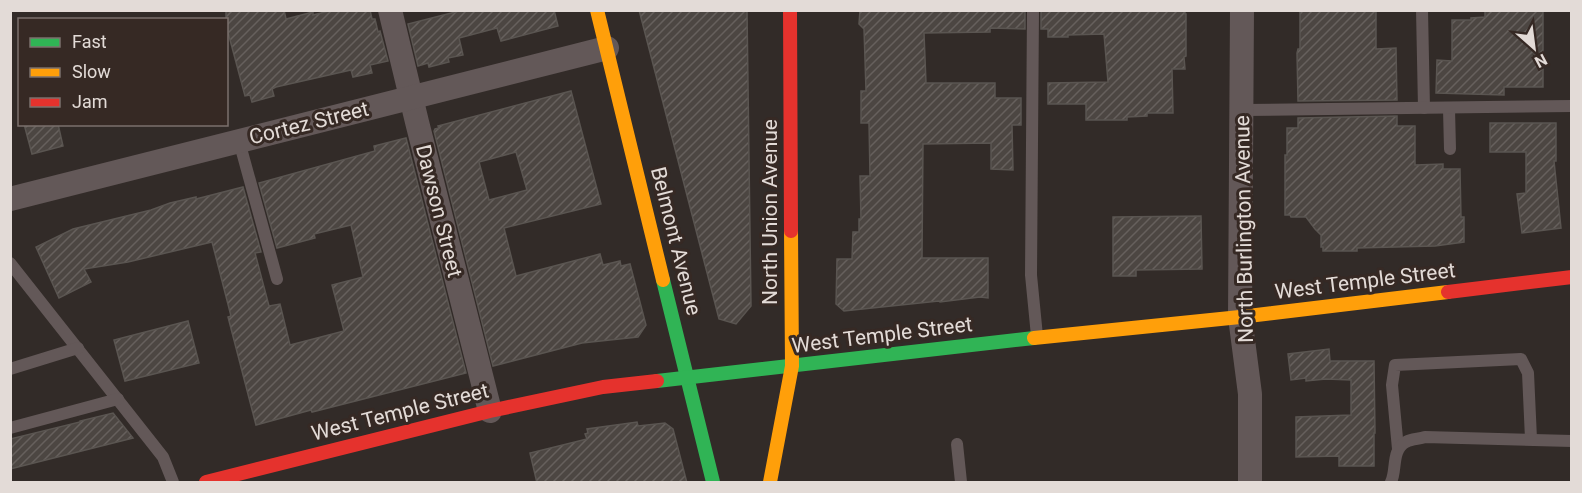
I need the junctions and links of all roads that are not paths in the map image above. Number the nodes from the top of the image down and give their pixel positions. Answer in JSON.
{"nodes":[{"id":1,"x":390,"y":10,"type":"edge"},
{"id":2,"x":597,"y":10,"type":"edge"},
{"id":3,"x":790,"y":10,"type":"edge"},
{"id":4,"x":1033,"y":10,"type":"edge"},
{"id":5,"x":1242,"y":10,"type":"edge"},
{"id":6,"x":1422,"y":10,"type":"edge"},
{"id":7,"x":607,"y":48,"type":"junction"},
{"id":8,"x":411,"y":97,"type":"junction"},
{"id":9,"x":1572,"y":106,"type":"edge"},
{"id":10,"x":1424,"y":108,"type":"junction"},
{"id":11,"x":1449,"y":108,"type":"junction"},
{"id":12,"x":1242,"y":110,"type":"junction"},
{"id":13,"x":238,"y":141,"type":"junction"},
{"id":14,"x":1450,"y":149,"type":"dead end"},
{"id":15,"x":10,"y":199,"type":"edge"},
{"id":16,"x":10,"y":263,"type":"edge"},
{"id":17,"x":1572,"y":277,"type":"edge"},
{"id":18,"x":277,"y":279,"type":"dead end"},
{"id":19,"x":1240,"y":317,"type":"junction"},
{"id":20,"x":1037,"y":338,"type":"junction"},
{"id":21,"x":78,"y":348,"type":"junction"},
{"id":22,"x":792,"y":366,"type":"junction"},
{"id":23,"x":10,"y":369,"type":"edge"},
{"id":24,"x":687,"y":378,"type":"junction"},
{"id":25,"x":118,"y":399,"type":"junction"},
{"id":26,"x":490,"y":411,"type":"junction"},
{"id":27,"x":10,"y":428,"type":"edge"},
{"id":28,"x":1531,"y":439,"type":"junction"},
{"id":29,"x":1572,"y":441,"type":"edge"},
{"id":30,"x":957,"y":444,"type":"dead end"},
{"id":31,"x":1398,"y":448,"type":"junction"},
{"id":32,"x":173,"y":483,"type":"edge"},
{"id":33,"x":206,"y":483,"type":"edge"},
{"id":34,"x":713,"y":483,"type":"edge"},
{"id":35,"x":770,"y":483,"type":"edge"},
{"id":36,"x":961,"y":483,"type":"edge"},
{"id":37,"x":1250,"y":483,"type":"edge"},
{"id":38,"x":1391,"y":483,"type":"edge"}],
"edges":[{"from":1,"to":8,"type":"street","name":"Dawson Street"},
{"from":2,"to":7,"type":"main road","name":"Belmont Avenue"},
{"from":3,"to":22,"type":"main road","name":"North Union Avenue"},
{"from":4,"to":20,"type":"lane"},
{"from":5,"to":12,"type":"street","name":"North Burlington Avenue"},
{"from":6,"to":10,"type":"lane"},
{"from":7,"to":8,"type":"street","name":"Cortez Street"},
{"from":7,"to":24,"type":"main road","name":"Belmont Avenue"},
{"from":8,"to":13,"type":"street","name":"Cortez Street"},
{"from":8,"to":26,"type":"street","name":"Dawson Street"},
{"from":9,"to":11,"type":"lane"},
{"from":10,"to":11,"type":"lane"},
{"from":10,"to":12,"type":"lane"},
{"from":11,"to":14,"type":"lane"},
{"from":12,"to":19,"type":"street","name":"North Burlington Avenue"},
{"from":13,"to":15,"type":"street","name":"Cortez Street"},
{"from":13,"to":18,"type":"lane"},
{"from":16,"to":21,"type":"lane"},
{"from":17,"to":19,"type":"main road","name":"West Temple Street"},
{"from":19,"to":20,"type":"main road","name":"West Temple Street"},
{"from":19,"to":37,"type":"street","name":"North Burlington Avenue"},
{"from":20,"to":22,"type":"main road","name":"West Temple Street"},
{"from":21,"to":23,"type":"lane"},
{"from":21,"to":25,"type":"lane"},
{"from":22,"to":24,"type":"main road","name":"West Temple Street"},
{"from":22,"to":35,"type":"main road","name":"North Union Avenue"},
{"from":24,"to":26,"type":"main road","name":"West Temple Street"},
{"from":24,"to":34,"type":"main road","name":"Belmont Avenue"},
{"from":25,"to":27,"type":"lane"},
{"from":25,"to":32,"type":"lane"},
{"from":26,"to":33,"type":"main road","name":"West Temple Street"},
{"from":28,"to":29,"type":"lane"},
{"from":28,"to":31,"type":"lane"},
{"from":28,"to":31,"type":"lane"},
{"from":30,"to":36,"type":"lane"},
{"from":31,"to":38,"type":"lane"}]}
